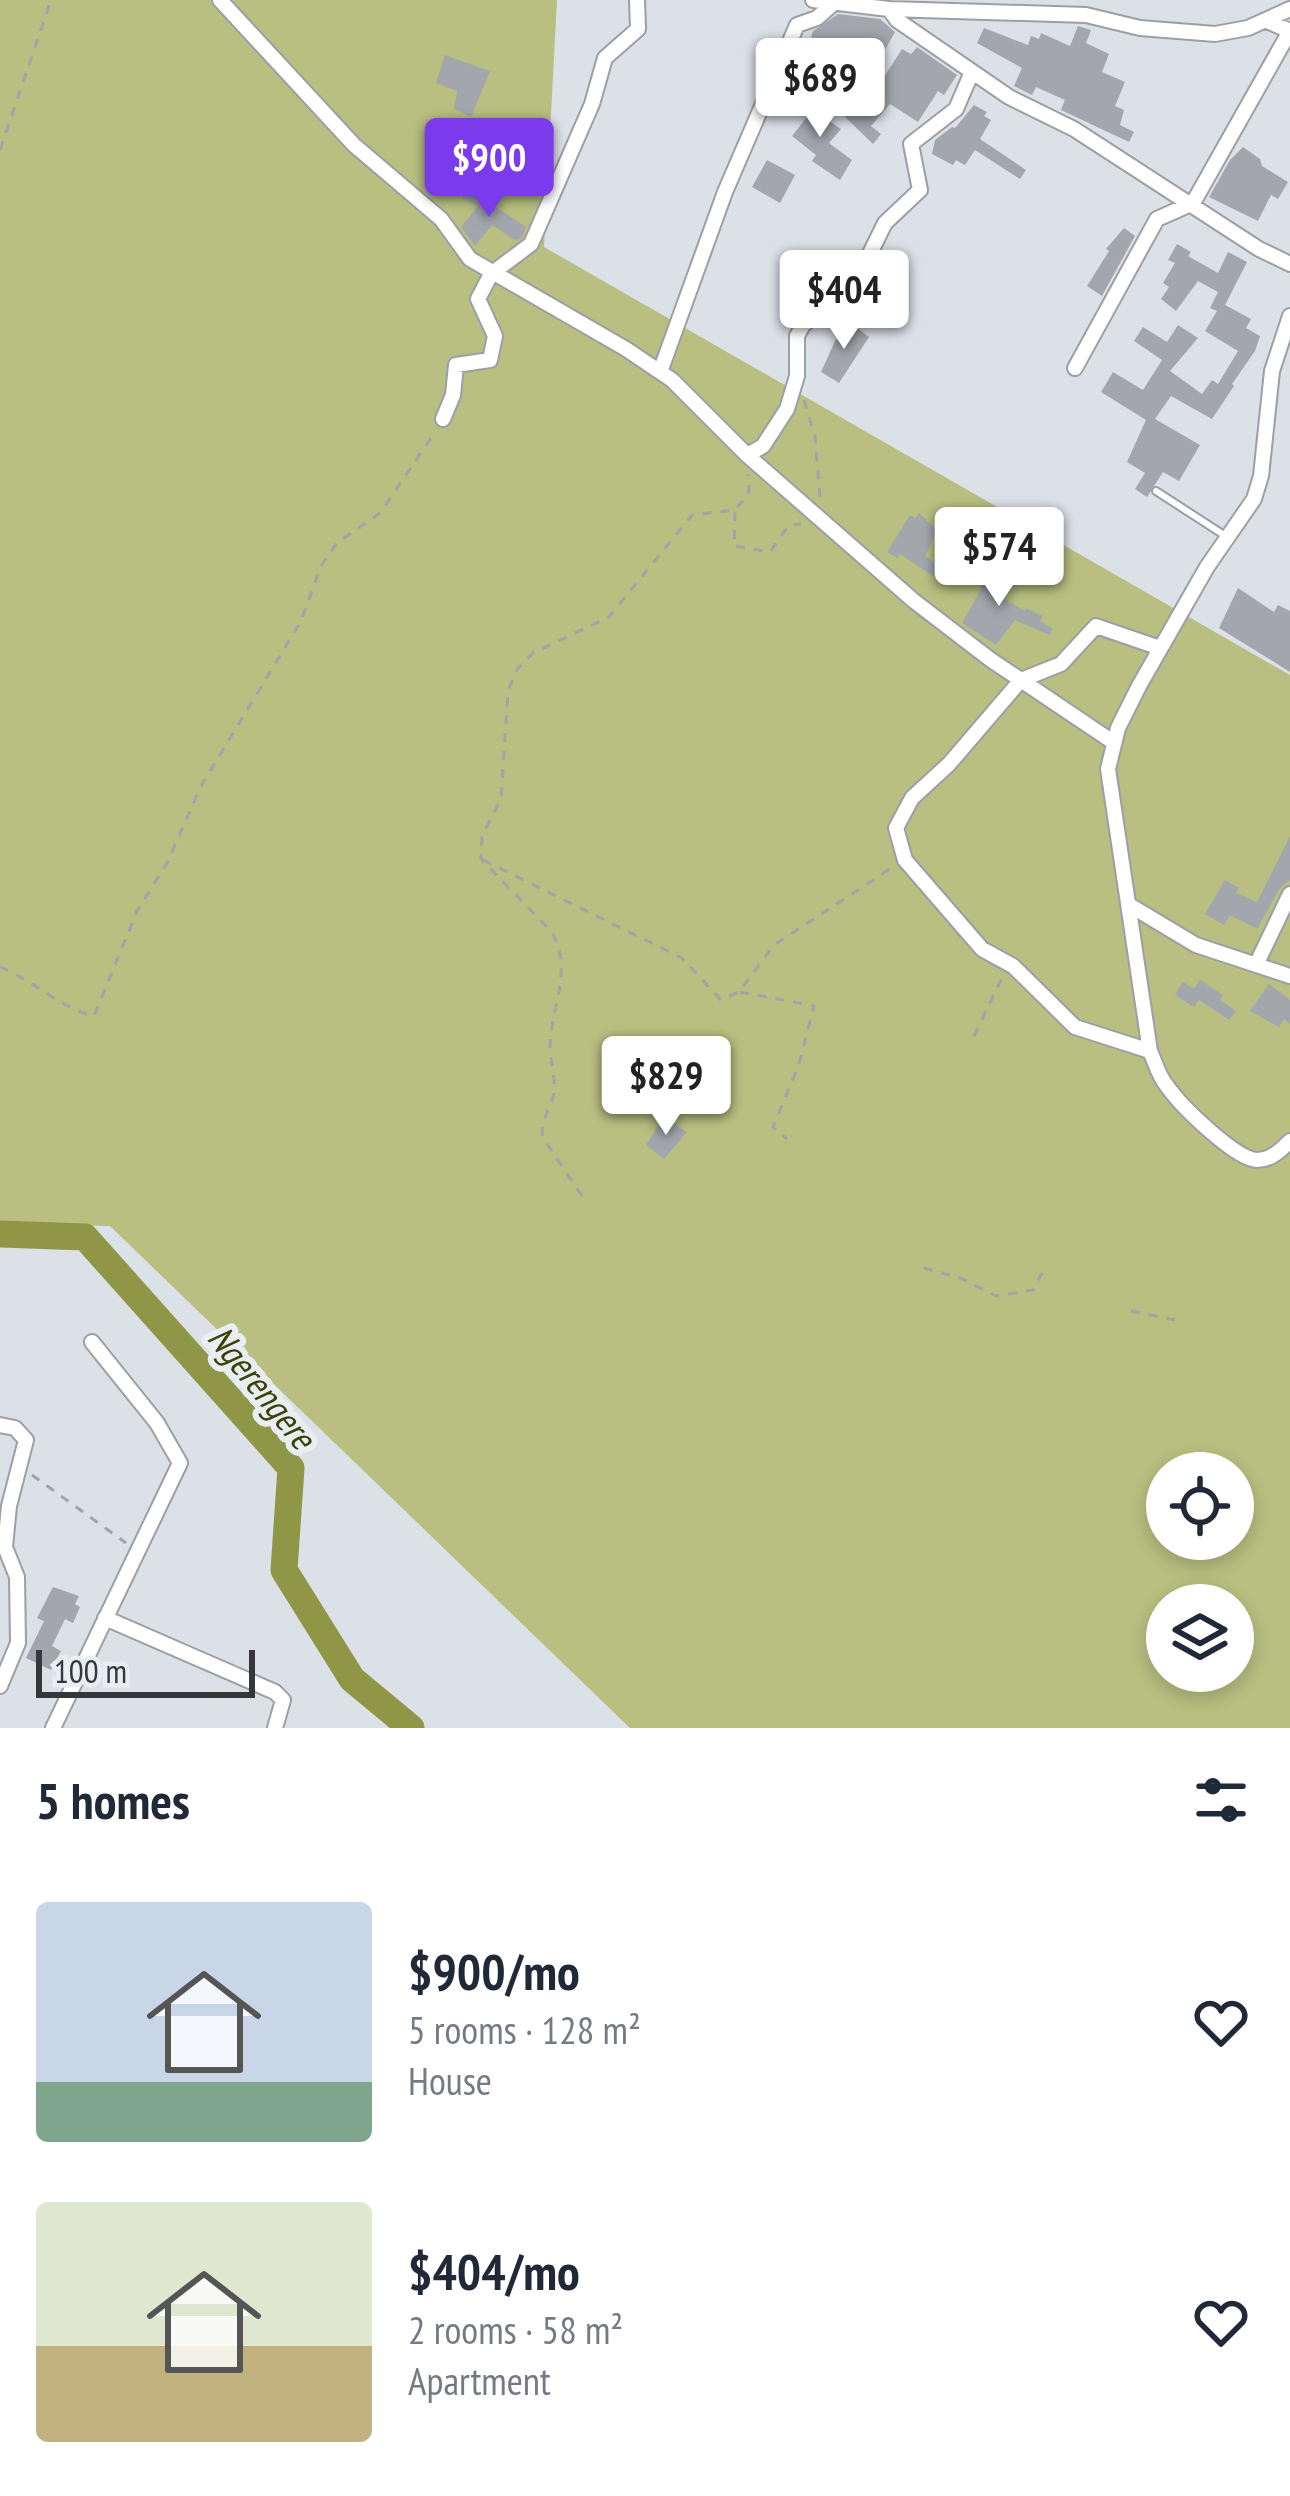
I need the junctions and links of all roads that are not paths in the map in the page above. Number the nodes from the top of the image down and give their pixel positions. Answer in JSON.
{"nodes":[{"id":1,"x":220,"y":0,"type":"edge"},
{"id":2,"x":637,"y":0,"type":"edge"},
{"id":3,"x":813,"y":0,"type":"edge"},
{"id":4,"x":835,"y":2,"type":"edge"},
{"id":5,"x":890,"y":9,"type":"junction"},
{"id":6,"x":1290,"y":9,"type":"edge"},
{"id":7,"x":1267,"y":21,"type":"junction"},
{"id":8,"x":972,"y":73,"type":"junction"},
{"id":9,"x":1193,"y":203,"type":"junction"},
{"id":10,"x":1290,"y":264,"type":"edge"},
{"id":11,"x":491,"y":274,"type":"junction"},
{"id":12,"x":1290,"y":316,"type":"edge"},
{"id":13,"x":1075,"y":368,"type":"dead end"},
{"id":14,"x":660,"y":372,"type":"junction"},
{"id":15,"x":443,"y":419,"type":"road end"},
{"id":16,"x":747,"y":454,"type":"junction"},
{"id":17,"x":1156,"y":491,"type":"dead end"},
{"id":18,"x":1228,"y":538,"type":"junction"},
{"id":19,"x":1160,"y":648,"type":"junction"},
{"id":20,"x":1021,"y":680,"type":"junction"},
{"id":21,"x":1113,"y":742,"type":"junction"},
{"id":22,"x":1290,"y":894,"type":"edge"},
{"id":23,"x":1131,"y":906,"type":"junction"},
{"id":24,"x":1257,"y":963,"type":"junction"},
{"id":25,"x":1290,"y":976,"type":"edge"},
{"id":26,"x":1150,"y":1051,"type":"junction"},
{"id":27,"x":1290,"y":1141,"type":"edge"},
{"id":28,"x":92,"y":1342,"type":"dead end"},
{"id":29,"x":0,"y":1425,"type":"edge"},
{"id":30,"x":105,"y":1618,"type":"junction"},
{"id":31,"x":0,"y":1686,"type":"edge"},
{"id":32,"x":53,"y":1728,"type":"edge"},
{"id":33,"x":275,"y":1728,"type":"edge"}],
"edges":[{"from":1,"to":11,"type":"street"},
{"from":2,"to":11,"type":"street"},
{"from":3,"to":4,"type":"street"},
{"from":4,"to":5,"type":"street"},
{"from":4,"to":14,"type":"street"},
{"from":5,"to":7,"type":"street"},
{"from":5,"to":8,"type":"street"},
{"from":6,"to":7,"type":"street"},
{"from":7,"to":9,"type":"street"},
{"from":8,"to":9,"type":"street"},
{"from":8,"to":16,"type":"street"},
{"from":9,"to":10,"type":"street"},
{"from":9,"to":13,"type":"street"},
{"from":11,"to":14,"type":"street"},
{"from":11,"to":15,"type":"street"},
{"from":12,"to":18,"type":"street"},
{"from":14,"to":16,"type":"street"},
{"from":16,"to":20,"type":"street"},
{"from":17,"to":18,"type":"lane"},
{"from":18,"to":19,"type":"street"},
{"from":19,"to":20,"type":"street"},
{"from":19,"to":21,"type":"street"},
{"from":20,"to":21,"type":"street"},
{"from":20,"to":26,"type":"street"},
{"from":21,"to":23,"type":"street"},
{"from":22,"to":24,"type":"street"},
{"from":23,"to":24,"type":"street"},
{"from":23,"to":26,"type":"street"},
{"from":24,"to":25,"type":"street"},
{"from":26,"to":27,"type":"street"},
{"from":28,"to":30,"type":"street"},
{"from":29,"to":31,"type":"street"},
{"from":30,"to":32,"type":"street"},
{"from":30,"to":33,"type":"street"}]}
